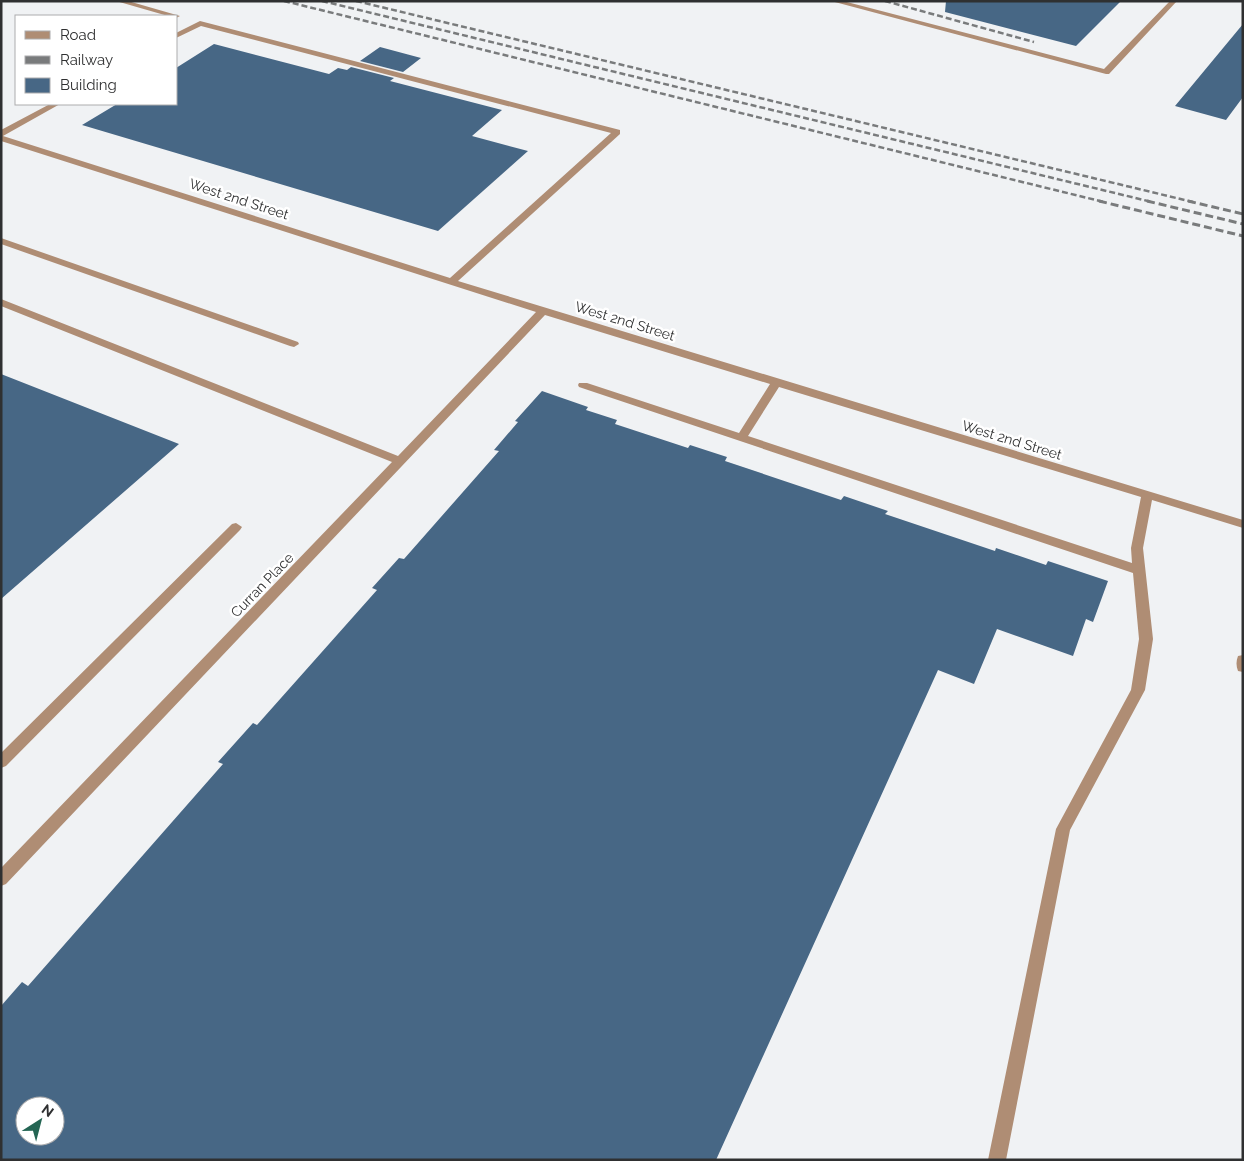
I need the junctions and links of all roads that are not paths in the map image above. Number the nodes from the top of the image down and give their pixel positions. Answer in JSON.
{"nodes":[{"id":1,"x":119,"y":1,"type":"edge"},
{"id":2,"x":834,"y":1,"type":"edge"},
{"id":3,"x":1174,"y":1,"type":"edge"},
{"id":4,"x":172,"y":15,"type":"edge"},
{"id":5,"x":178,"y":17,"type":"edge"},
{"id":6,"x":200,"y":23,"type":"junction"},
{"id":7,"x":178,"y":35,"type":"edge"},
{"id":8,"x":54,"y":105,"type":"edge"},
{"id":9,"x":1,"y":136,"type":"edge"},
{"id":10,"x":1,"y":241,"type":"edge"},
{"id":11,"x":451,"y":282,"type":"junction"},
{"id":12,"x":1,"y":302,"type":"edge"},
{"id":13,"x":543,"y":311,"type":"junction"},
{"id":14,"x":294,"y":344,"type":"dead end"},
{"id":15,"x":777,"y":382,"type":"junction"},
{"id":16,"x":583,"y":385,"type":"dead end"},
{"id":17,"x":742,"y":437,"type":"junction"},
{"id":18,"x":401,"y":462,"type":"junction"},
{"id":19,"x":1148,"y":495,"type":"junction"},
{"id":20,"x":1243,"y":524,"type":"edge"},
{"id":21,"x":236,"y":527,"type":"dead end"},
{"id":22,"x":1139,"y":570,"type":"junction"},
{"id":23,"x":1243,"y":660,"type":"edge"},
{"id":24,"x":1243,"y":667,"type":"edge"},
{"id":25,"x":1,"y":762,"type":"edge"},
{"id":26,"x":1,"y":879,"type":"edge"},
{"id":27,"x":997,"y":1160,"type":"edge"}],
"edges":[{"from":1,"to":4,"type":"street"},
{"from":2,"to":3,"type":"street"},
{"from":5,"to":6,"type":"street"},
{"from":6,"to":7,"type":"street"},
{"from":6,"to":11,"type":"street"},
{"from":8,"to":9,"type":"street"},
{"from":9,"to":11,"type":"street","name":"West 2nd Street"},
{"from":10,"to":14,"type":"street"},
{"from":11,"to":13,"type":"street","name":"West 2nd Street"},
{"from":12,"to":18,"type":"street"},
{"from":13,"to":15,"type":"street","name":"West 2nd Street"},
{"from":13,"to":18,"type":"street","name":"Curran Place"},
{"from":15,"to":17,"type":"street"},
{"from":15,"to":19,"type":"street","name":"West 2nd Street"},
{"from":16,"to":17,"type":"street"},
{"from":17,"to":22,"type":"street"},
{"from":18,"to":26,"type":"street","name":"Curran Place"},
{"from":19,"to":20,"type":"street","name":"West 2nd Street"},
{"from":19,"to":22,"type":"street"},
{"from":21,"to":25,"type":"street"},
{"from":22,"to":27,"type":"street"},
{"from":23,"to":24,"type":"street"}]}
